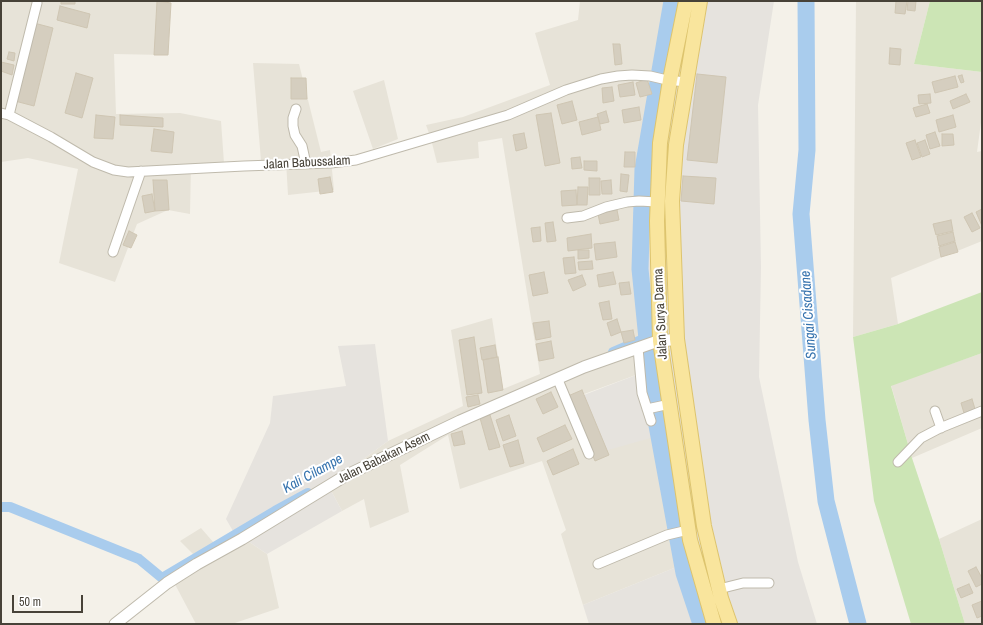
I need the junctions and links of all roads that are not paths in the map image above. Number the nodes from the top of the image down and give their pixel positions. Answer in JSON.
{"nodes":[{"id":1,"x":686,"y":1,"type":"edge"},
{"id":2,"x":700,"y":1,"type":"edge"},
{"id":3,"x":37,"y":3,"type":"dead end"},
{"id":4,"x":668,"y":80,"type":"junction"},
{"id":5,"x":686,"y":82,"type":"junction"},
{"id":6,"x":296,"y":109,"type":"dead end"},
{"id":7,"x":5,"y":114,"type":"edge"},
{"id":8,"x":306,"y":164,"type":"junction"},
{"id":9,"x":141,"y":172,"type":"junction"},
{"id":10,"x":655,"y":202,"type":"junction"},
{"id":11,"x":568,"y":218,"type":"dead end"},
{"id":12,"x":113,"y":252,"type":"dead end"},
{"id":13,"x":677,"y":339,"type":"junction"},
{"id":14,"x":658,"y":342,"type":"junction"},
{"id":15,"x":638,"y":348,"type":"junction"},
{"id":16,"x":558,"y":380,"type":"junction"},
{"id":17,"x":666,"y":405,"type":"junction"},
{"id":18,"x":649,"y":408,"type":"junction"},
{"id":19,"x":934,"y":410,"type":"dead end"},
{"id":20,"x":982,"y":411,"type":"edge"},
{"id":21,"x":651,"y":421,"type":"dead end"},
{"id":22,"x":941,"y":428,"type":"junction"},
{"id":23,"x":589,"y":454,"type":"dead end"},
{"id":24,"x":898,"y":462,"type":"dead end"},
{"id":25,"x":686,"y":531,"type":"junction"},
{"id":26,"x":598,"y":564,"type":"dead end"},
{"id":27,"x":769,"y":583,"type":"dead end"},
{"id":28,"x":719,"y":589,"type":"junction"},
{"id":29,"x":115,"y":624,"type":"edge"},
{"id":30,"x":714,"y":624,"type":"edge"},
{"id":31,"x":730,"y":624,"type":"edge"}],
"edges":[{"from":1,"to":4,"type":"main road","name":"Jalan Surya Darma"},
{"from":2,"to":5,"type":"main road","name":"Jalan Surya Darma"},
{"from":3,"to":7,"type":"street"},
{"from":4,"to":5,"type":"street","name":"Jalan Babussalam"},
{"from":4,"to":8,"type":"street","name":"Jalan Babussalam"},
{"from":4,"to":10,"type":"main road","name":"Jalan Surya Darma"},
{"from":5,"to":13,"type":"main road","name":"Jalan Surya Darma"},
{"from":6,"to":8,"type":"street"},
{"from":7,"to":9,"type":"street","name":"Jalan Babussalam"},
{"from":8,"to":9,"type":"street","name":"Jalan Babussalam"},
{"from":9,"to":12,"type":"street"},
{"from":10,"to":11,"type":"street"},
{"from":10,"to":14,"type":"main road","name":"Jalan Surya Darma"},
{"from":13,"to":14,"type":"street","name":"Jalan Babakan Asem"},
{"from":13,"to":28,"type":"main road","name":"Jalan Surya Darma"},
{"from":14,"to":15,"type":"street","name":"Jalan Babakan Asem"},
{"from":14,"to":17,"type":"main road","name":"Jalan Surya Darma"},
{"from":15,"to":16,"type":"street","name":"Jalan Babakan Asem"},
{"from":15,"to":18,"type":"street"},
{"from":16,"to":23,"type":"street"},
{"from":16,"to":29,"type":"street","name":"Jalan Babakan Asem"},
{"from":17,"to":18,"type":"street"},
{"from":17,"to":25,"type":"main road","name":"Jalan Surya Darma"},
{"from":18,"to":21,"type":"street"},
{"from":19,"to":22,"type":"street"},
{"from":20,"to":22,"type":"street"},
{"from":22,"to":24,"type":"street"},
{"from":25,"to":26,"type":"street"},
{"from":25,"to":30,"type":"main road","name":"Jalan Surya Darma"},
{"from":27,"to":28,"type":"street"},
{"from":28,"to":31,"type":"main road","name":"Jalan Surya Darma"}]}
